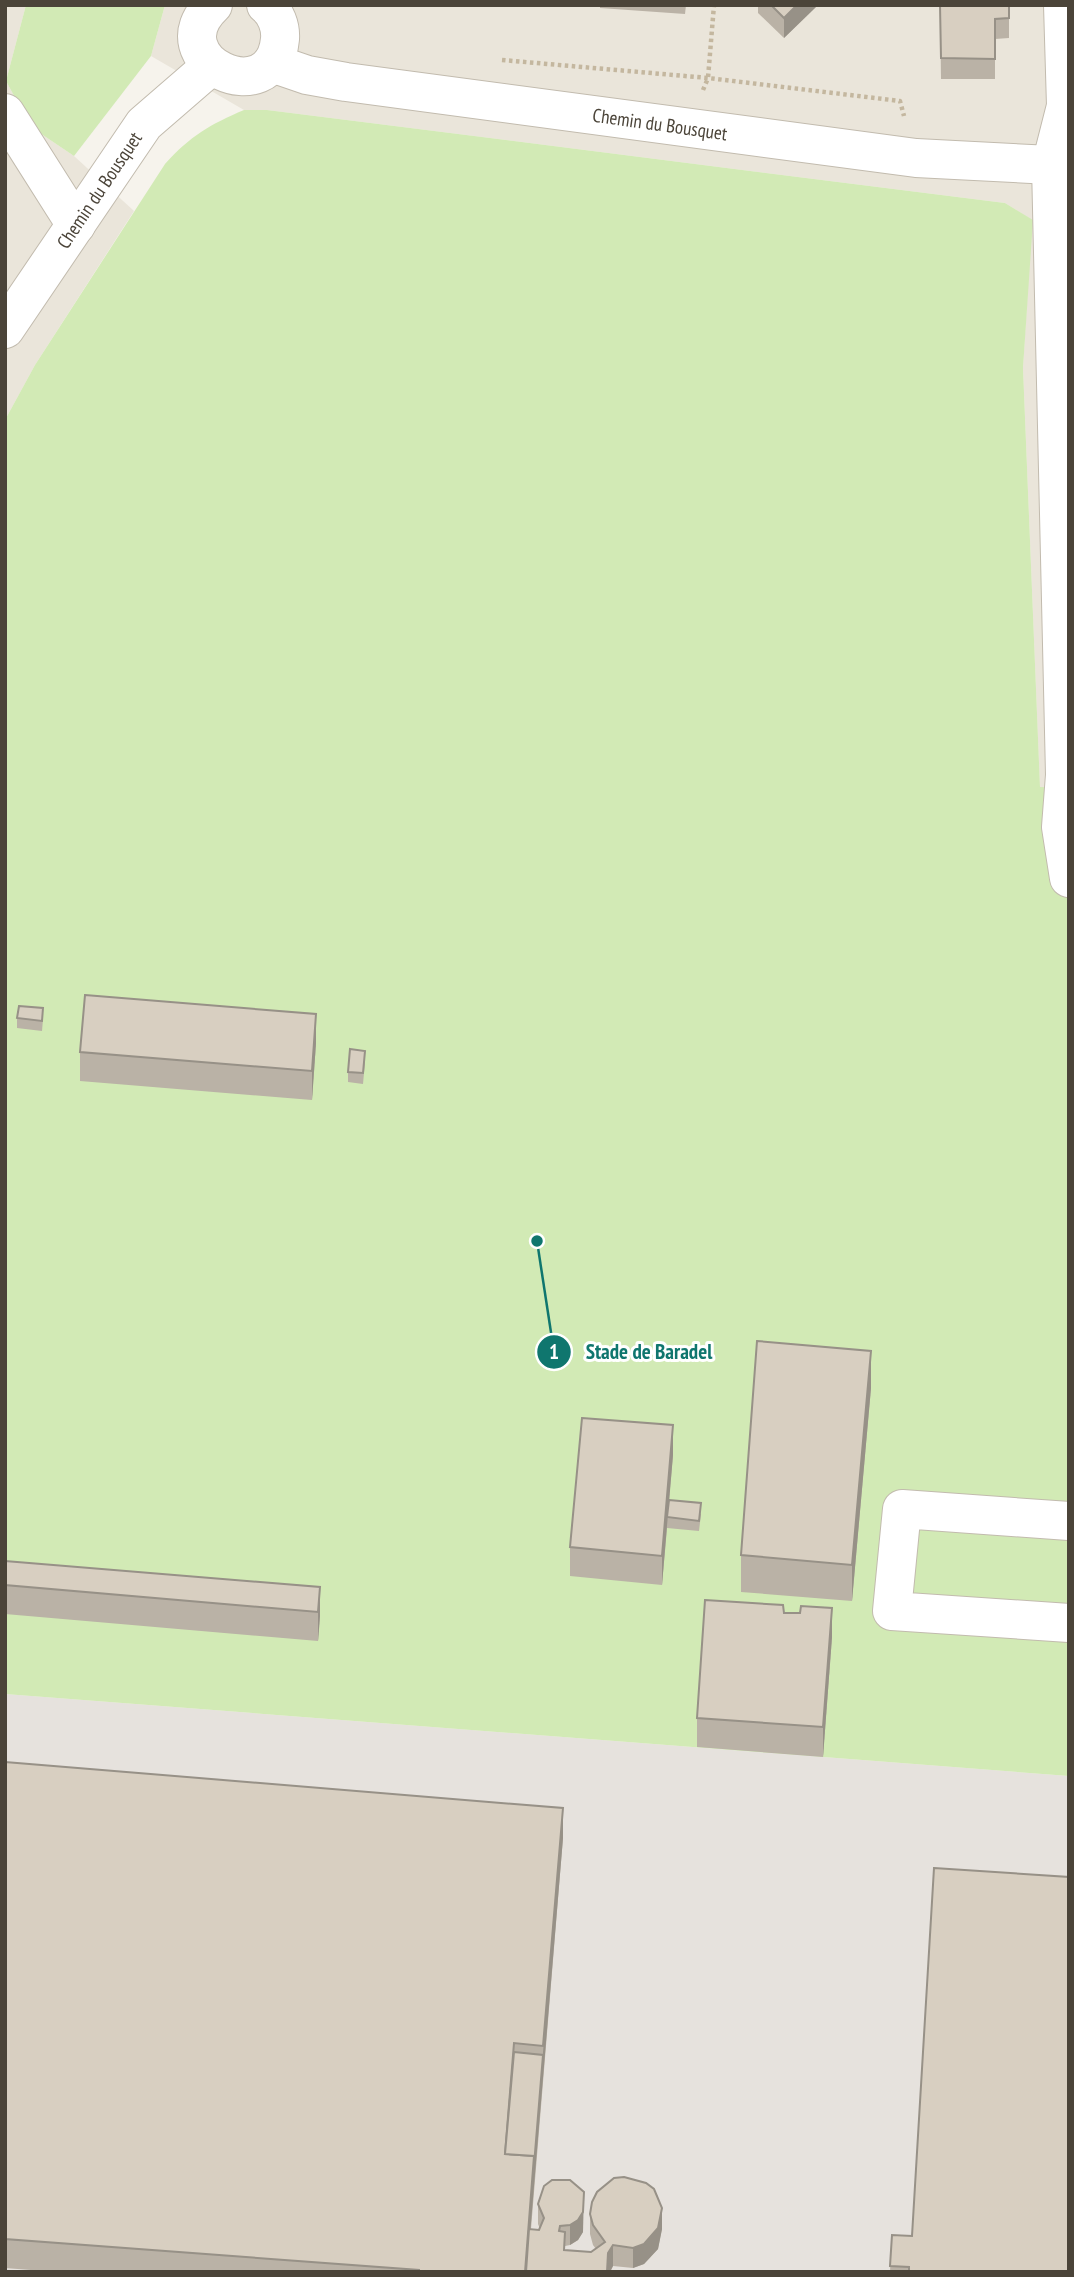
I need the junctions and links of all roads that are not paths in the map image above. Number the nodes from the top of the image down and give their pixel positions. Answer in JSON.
{"nodes":[{"id":1,"x":213,"y":5,"type":"edge"},
{"id":2,"x":267,"y":5,"type":"edge"},
{"id":3,"x":1063,"y":5,"type":"edge"},
{"id":4,"x":272,"y":63,"type":"junction"},
{"id":5,"x":211,"y":66,"type":"junction"},
{"id":6,"x":5,"y":113,"type":"edge"},
{"id":7,"x":1060,"y":163,"type":"edge"},
{"id":8,"x":76,"y":225,"type":"junction"},
{"id":9,"x":5,"y":329,"type":"edge"},
{"id":10,"x":1069,"y":878,"type":"edge"},
{"id":11,"x":1069,"y":1521,"type":"edge"},
{"id":12,"x":1069,"y":1623,"type":"edge"}],
"edges":[{"from":1,"to":5,"type":"street"},
{"from":2,"to":4,"type":"street"},
{"from":3,"to":7,"type":"street"},
{"from":4,"to":5,"type":"street"},
{"from":4,"to":7,"type":"street","name":"Chemin du Bousquet"},
{"from":5,"to":8,"type":"street","name":"Chemin du Bousquet"},
{"from":6,"to":8,"type":"street"},
{"from":7,"to":10,"type":"street"},
{"from":8,"to":9,"type":"street","name":"Chemin du Bousquet"},
{"from":11,"to":12,"type":"street"}]}
